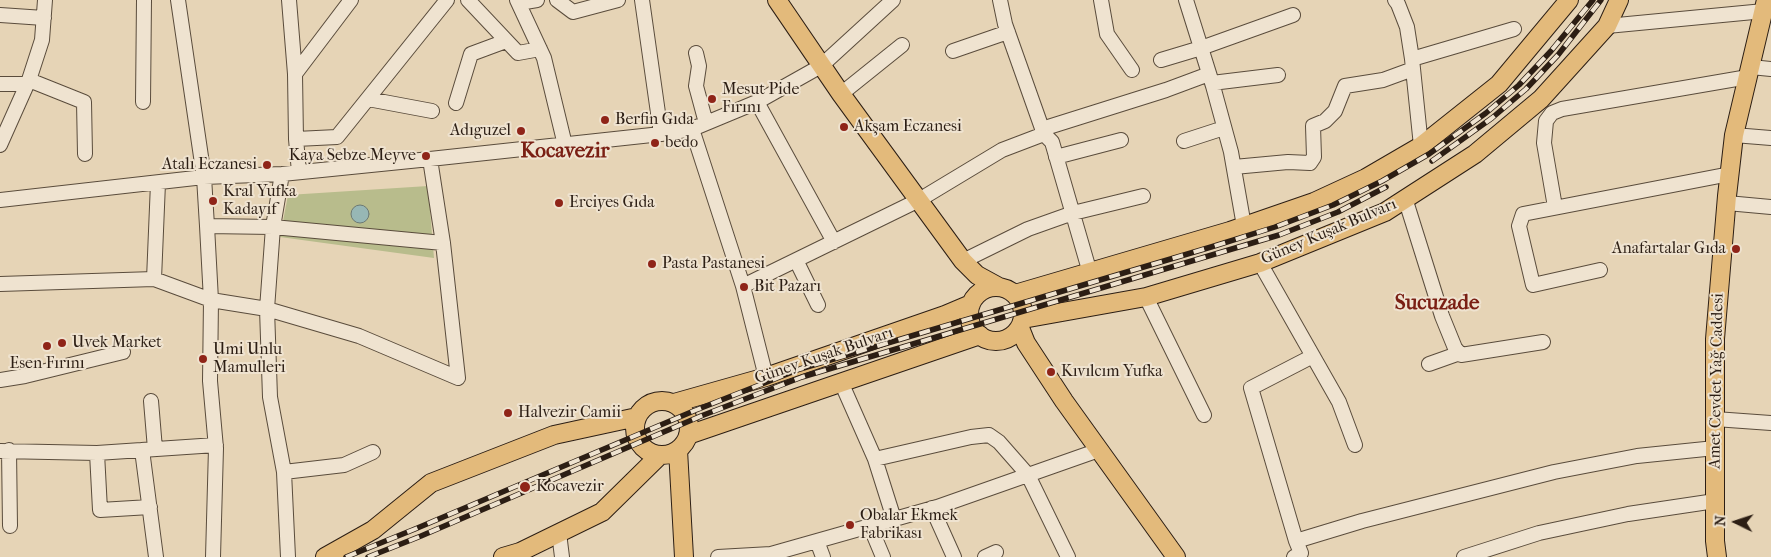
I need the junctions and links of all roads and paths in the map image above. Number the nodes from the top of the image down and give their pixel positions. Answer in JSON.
{"nodes":[{"id":1,"x":45,"y":0,"type":"edge"},
{"id":2,"x":144,"y":0,"type":"edge"},
{"id":3,"x":178,"y":0,"type":"edge"},
{"id":4,"x":289,"y":0,"type":"edge"},
{"id":5,"x":352,"y":0,"type":"edge"},
{"id":6,"x":447,"y":0,"type":"edge"},
{"id":7,"x":468,"y":0,"type":"edge"},
{"id":8,"x":537,"y":0,"type":"edge"},
{"id":9,"x":557,"y":0,"type":"edge"},
{"id":10,"x":618,"y":0,"type":"edge"},
{"id":11,"x":642,"y":0,"type":"edge"},
{"id":12,"x":777,"y":0,"type":"edge"},
{"id":13,"x":893,"y":0,"type":"edge"},
{"id":14,"x":1000,"y":0,"type":"edge"},
{"id":15,"x":1101,"y":0,"type":"edge"},
{"id":16,"x":1186,"y":0,"type":"edge"},
{"id":17,"x":1395,"y":0,"type":"edge"},
{"id":18,"x":1569,"y":0,"type":"edge"},
{"id":19,"x":1619,"y":0,"type":"edge"},
{"id":20,"x":518,"y":2,"type":"edge"},
{"id":21,"x":1765,"y":5,"type":"edge"},
{"id":22,"x":0,"y":15,"type":"edge"},
{"id":23,"x":1293,"y":15,"type":"dead end"},
{"id":24,"x":44,"y":18,"type":"junction"},
{"id":25,"x":1607,"y":26,"type":"junction"},
{"id":26,"x":1514,"y":29,"type":"dead end"},
{"id":27,"x":1008,"y":32,"type":"junction"},
{"id":28,"x":506,"y":40,"type":"junction"},
{"id":29,"x":902,"y":45,"type":"dead end"},
{"id":30,"x":1201,"y":48,"type":"junction"},
{"id":31,"x":540,"y":49,"type":"junction"},
{"id":32,"x":953,"y":51,"type":"dead end"},
{"id":33,"x":696,"y":53,"type":"dead end"},
{"id":34,"x":1161,"y":60,"type":"dead end"},
{"id":35,"x":1413,"y":64,"type":"junction"},
{"id":36,"x":821,"y":66,"type":"junction"},
{"id":37,"x":1771,"y":68,"type":"edge"},
{"id":38,"x":1132,"y":70,"type":"dead end"},
{"id":39,"x":1749,"y":72,"type":"junction"},
{"id":40,"x":295,"y":74,"type":"junction"},
{"id":41,"x":1278,"y":75,"type":"dead end"},
{"id":42,"x":1210,"y":78,"type":"junction"},
{"id":43,"x":28,"y":82,"type":"junction"},
{"id":44,"x":0,"y":84,"type":"edge"},
{"id":45,"x":841,"y":94,"type":"junction"},
{"id":46,"x":368,"y":99,"type":"junction"},
{"id":47,"x":143,"y":102,"type":"dead end"},
{"id":48,"x":757,"y":102,"type":"junction"},
{"id":49,"x":456,"y":103,"type":"dead end"},
{"id":50,"x":432,"y":111,"type":"dead end"},
{"id":51,"x":706,"y":123,"type":"junction"},
{"id":52,"x":1224,"y":128,"type":"junction"},
{"id":53,"x":692,"y":129,"type":"junction"},
{"id":54,"x":1043,"y":132,"type":"junction"},
{"id":55,"x":660,"y":134,"type":"junction"},
{"id":56,"x":1734,"y":135,"type":"junction"},
{"id":57,"x":1771,"y":138,"type":"edge"},
{"id":58,"x":296,"y":139,"type":"junction"},
{"id":59,"x":1121,"y":140,"type":"dead end"},
{"id":60,"x":1184,"y":141,"type":"dead end"},
{"id":61,"x":0,"y":144,"type":"edge"},
{"id":62,"x":565,"y":145,"type":"junction"},
{"id":63,"x":1421,"y":146,"type":"junction"},
{"id":64,"x":85,"y":154,"type":"dead end"},
{"id":65,"x":1056,"y":157,"type":"junction"},
{"id":66,"x":430,"y":159,"type":"junction"},
{"id":67,"x":1234,"y":167,"type":"junction"},
{"id":68,"x":299,"y":172,"type":"junction"},
{"id":69,"x":282,"y":174,"type":"junction"},
{"id":70,"x":1730,"y":174,"type":"junction"},
{"id":71,"x":204,"y":177,"type":"junction"},
{"id":72,"x":158,"y":183,"type":"junction"},
{"id":73,"x":1143,"y":196,"type":"dead end"},
{"id":74,"x":1406,"y":198,"type":"junction"},
{"id":75,"x":0,"y":200,"type":"edge"},
{"id":76,"x":919,"y":200,"type":"junction"},
{"id":77,"x":1727,"y":203,"type":"junction"},
{"id":78,"x":1555,"y":207,"type":"junction"},
{"id":79,"x":1771,"y":207,"type":"edge"},
{"id":80,"x":1073,"y":213,"type":"junction"},
{"id":81,"x":207,"y":226,"type":"junction"},
{"id":82,"x":1244,"y":226,"type":"junction"},
{"id":83,"x":273,"y":227,"type":"junction"},
{"id":84,"x":443,"y":242,"type":"junction"},
{"id":85,"x":834,"y":242,"type":"junction"},
{"id":86,"x":796,"y":260,"type":"junction"},
{"id":87,"x":963,"y":261,"type":"junction"},
{"id":88,"x":1260,"y":263,"type":"junction"},
{"id":89,"x":1600,"y":270,"type":"dead end"},
{"id":90,"x":1090,"y":272,"type":"junction"},
{"id":91,"x":978,"y":275,"type":"junction"},
{"id":92,"x":154,"y":279,"type":"junction"},
{"id":93,"x":0,"y":283,"type":"edge"},
{"id":94,"x":743,"y":286,"type":"junction"},
{"id":95,"x":1007,"y":290,"type":"junction"},
{"id":96,"x":1146,"y":297,"type":"junction"},
{"id":97,"x":211,"y":300,"type":"junction"},
{"id":98,"x":973,"y":300,"type":"junction"},
{"id":99,"x":818,"y":305,"type":"dead end"},
{"id":100,"x":267,"y":309,"type":"junction"},
{"id":101,"x":1023,"y":330,"type":"junction"},
{"id":102,"x":980,"y":336,"type":"junction"},
{"id":103,"x":1543,"y":342,"type":"dead end"},
{"id":104,"x":123,"y":352,"type":"dead end"},
{"id":105,"x":1460,"y":353,"type":"junction"},
{"id":106,"x":1313,"y":356,"type":"junction"},
{"id":107,"x":1429,"y":364,"type":"dead end"},
{"id":108,"x":766,"y":377,"type":"junction"},
{"id":109,"x":0,"y":380,"type":"edge"},
{"id":110,"x":841,"y":382,"type":"junction"},
{"id":111,"x":151,"y":401,"type":"dead end"},
{"id":112,"x":674,"y":403,"type":"junction"},
{"id":113,"x":1204,"y":415,"type":"dead end"},
{"id":114,"x":637,"y":417,"type":"junction"},
{"id":115,"x":1715,"y":419,"type":"junction"},
{"id":116,"x":1771,"y":423,"type":"edge"},
{"id":117,"x":688,"y":435,"type":"junction"},
{"id":118,"x":216,"y":445,"type":"junction"},
{"id":119,"x":1355,"y":445,"type":"dead end"},
{"id":120,"x":1715,"y":448,"type":"junction"},
{"id":121,"x":4,"y":450,"type":"edge"},
{"id":122,"x":148,"y":450,"type":"junction"},
{"id":123,"x":678,"y":450,"type":"junction"},
{"id":124,"x":1099,"y":450,"type":"junction"},
{"id":125,"x":373,"y":452,"type":"dead end"},
{"id":126,"x":97,"y":453,"type":"junction"},
{"id":127,"x":660,"y":455,"type":"junction"},
{"id":128,"x":875,"y":459,"type":"junction"},
{"id":129,"x":284,"y":472,"type":"junction"},
{"id":130,"x":1028,"y":475,"type":"junction"},
{"id":131,"x":1715,"y":501,"type":"junction"},
{"id":132,"x":150,"y":508,"type":"junction"},
{"id":133,"x":932,"y":508,"type":"junction"},
{"id":134,"x":894,"y":519,"type":"junction"},
{"id":135,"x":10,"y":526,"type":"dead end"},
{"id":136,"x":870,"y":526,"type":"junction"},
{"id":137,"x":559,"y":533,"type":"junction"},
{"id":138,"x":817,"y":541,"type":"junction"},
{"id":139,"x":1296,"y":541,"type":"junction"},
{"id":140,"x":156,"y":557,"type":"edge"},
{"id":141,"x":213,"y":557,"type":"edge"},
{"id":142,"x":288,"y":557,"type":"edge"},
{"id":143,"x":325,"y":557,"type":"edge"},
{"id":144,"x":503,"y":557,"type":"edge"},
{"id":145,"x":562,"y":557,"type":"edge"},
{"id":146,"x":575,"y":557,"type":"edge"},
{"id":147,"x":684,"y":557,"type":"edge"},
{"id":148,"x":718,"y":557,"type":"edge"},
{"id":149,"x":823,"y":557,"type":"edge"},
{"id":150,"x":883,"y":557,"type":"edge"},
{"id":151,"x":954,"y":557,"type":"edge"},
{"id":152,"x":1068,"y":557,"type":"edge"},
{"id":153,"x":1176,"y":557,"type":"edge"},
{"id":154,"x":1294,"y":557,"type":"edge"},
{"id":155,"x":1464,"y":557,"type":"edge"},
{"id":156,"x":1716,"y":557,"type":"edge"}],
"edges":[{"from":1,"to":24,"type":"street"},
{"from":2,"to":47,"type":"street"},
{"from":3,"to":71,"type":"street"},
{"from":4,"to":40,"type":"street"},
{"from":5,"to":40,"type":"street"},
{"from":6,"to":46,"type":"street"},
{"from":7,"to":28,"type":"street"},
{"from":8,"to":20,"type":"street"},
{"from":9,"to":10,"type":"street"},
{"from":11,"to":55,"type":"street"},
{"from":12,"to":36,"type":"main road"},
{"from":13,"to":36,"type":"street"},
{"from":14,"to":27,"type":"street"},
{"from":15,"to":38,"type":"street"},
{"from":16,"to":30,"type":"street"},
{"from":17,"to":35,"type":"street"},
{"from":18,"to":63,"type":"main road","name":"Güney Kuşak Bulvarı"},
{"from":19,"to":25,"type":"main road","name":"Güney Kuşak Bulvarı"},
{"from":20,"to":31,"type":"street"},
{"from":21,"to":25,"type":"street"},
{"from":21,"to":39,"type":"main road","name":"Amet Cevdet Yağ Caddesi"},
{"from":22,"to":24,"type":"street"},
{"from":23,"to":30,"type":"street"},
{"from":24,"to":43,"type":"street"},
{"from":25,"to":74,"type":"main road","name":"Güney Kuşak Bulvarı"},
{"from":26,"to":35,"type":"street"},
{"from":27,"to":32,"type":"street"},
{"from":27,"to":54,"type":"street"},
{"from":28,"to":31,"type":"street"},
{"from":28,"to":49,"type":"street"},
{"from":29,"to":45,"type":"street"},
{"from":30,"to":34,"type":"street"},
{"from":30,"to":42,"type":"street"},
{"from":31,"to":62,"type":"street"},
{"from":33,"to":51,"type":"street"},
{"from":35,"to":63,"type":"street"},
{"from":35,"to":67,"type":"street"},
{"from":36,"to":45,"type":"main road"},
{"from":36,"to":48,"type":"street"},
{"from":37,"to":39,"type":"street"},
{"from":39,"to":56,"type":"main road","name":"Amet Cevdet Yağ Caddesi"},
{"from":39,"to":78,"type":"street"},
{"from":40,"to":58,"type":"street"},
{"from":41,"to":42,"type":"street"},
{"from":42,"to":52,"type":"street"},
{"from":42,"to":54,"type":"street"},
{"from":43,"to":44,"type":"street"},
{"from":43,"to":61,"type":"street"},
{"from":43,"to":64,"type":"street"},
{"from":45,"to":76,"type":"main road"},
{"from":46,"to":50,"type":"street"},
{"from":46,"to":58,"type":"street"},
{"from":48,"to":51,"type":"street"},
{"from":48,"to":85,"type":"street"},
{"from":51,"to":53,"type":"street"},
{"from":52,"to":60,"type":"street"},
{"from":52,"to":67,"type":"street"},
{"from":53,"to":55,"type":"street"},
{"from":53,"to":94,"type":"street"},
{"from":54,"to":65,"type":"street"},
{"from":54,"to":76,"type":"street"},
{"from":55,"to":62,"type":"street"},
{"from":56,"to":57,"type":"street"},
{"from":56,"to":70,"type":"main road","name":"Amet Cevdet Yağ Caddesi"},
{"from":58,"to":68,"type":"street"},
{"from":59,"to":65,"type":"street"},
{"from":62,"to":66,"type":"street"},
{"from":63,"to":82,"type":"main road","name":"Güney Kuşak Bulvarı"},
{"from":65,"to":80,"type":"street"},
{"from":66,"to":68,"type":"street"},
{"from":66,"to":84,"type":"street"},
{"from":67,"to":82,"type":"street"},
{"from":68,"to":69,"type":"street"},
{"from":69,"to":71,"type":"street"},
{"from":69,"to":83,"type":"street"},
{"from":70,"to":77,"type":"main road","name":"Amet Cevdet Yağ Caddesi"},
{"from":70,"to":78,"type":"street"},
{"from":71,"to":72,"type":"street"},
{"from":71,"to":81,"type":"street"},
{"from":72,"to":75,"type":"street"},
{"from":72,"to":92,"type":"street"},
{"from":73,"to":80,"type":"street"},
{"from":74,"to":88,"type":"main road","name":"Güney Kuşak Bulvarı"},
{"from":74,"to":105,"type":"street"},
{"from":76,"to":85,"type":"street"},
{"from":76,"to":87,"type":"main road"},
{"from":77,"to":79,"type":"street"},
{"from":77,"to":115,"type":"main road","name":"Amet Cevdet Yağ Caddesi"},
{"from":78,"to":89,"type":"street"},
{"from":80,"to":87,"type":"street"},
{"from":80,"to":90,"type":"street"},
{"from":81,"to":83,"type":"street"},
{"from":81,"to":97,"type":"street"},
{"from":82,"to":90,"type":"main road","name":"Güney Kuşak Bulvarı"},
{"from":83,"to":84,"type":"street"},
{"from":83,"to":100,"type":"street"},
{"from":84,"to":100,"type":"street"},
{"from":85,"to":86,"type":"street"},
{"from":86,"to":94,"type":"street"},
{"from":86,"to":99,"type":"street"},
{"from":87,"to":91,"type":"main road"},
{"from":88,"to":96,"type":"main road","name":"Güney Kuşak Bulvarı"},
{"from":88,"to":106,"type":"street"},
{"from":90,"to":95,"type":"main road","name":"Güney Kuşak Bulvarı"},
{"from":91,"to":95,"type":"main road"},
{"from":91,"to":98,"type":"main road"},
{"from":92,"to":93,"type":"street"},
{"from":92,"to":97,"type":"street"},
{"from":94,"to":108,"type":"street"},
{"from":95,"to":98,"type":"main road"},
{"from":95,"to":101,"type":"main road"},
{"from":96,"to":101,"type":"main road","name":"Güney Kuşak Bulvarı"},
{"from":96,"to":113,"type":"street"},
{"from":97,"to":100,"type":"street"},
{"from":97,"to":118,"type":"street"},
{"from":98,"to":102,"type":"main road"},
{"from":98,"to":108,"type":"main road","name":"Güney Kuşak Bulvarı"},
{"from":100,"to":129,"type":"street"},
{"from":101,"to":102,"type":"main road"},
{"from":101,"to":124,"type":"main road"},
{"from":102,"to":110,"type":"main road","name":"Güney Kuşak Bulvarı"},
{"from":103,"to":105,"type":"street"},
{"from":104,"to":109,"type":"street"},
{"from":105,"to":107,"type":"street"},
{"from":106,"to":119,"type":"street"},
{"from":106,"to":139,"type":"street"},
{"from":108,"to":112,"type":"main road","name":"Güney Kuşak Bulvarı"},
{"from":110,"to":117,"type":"main road","name":"Güney Kuşak Bulvarı"},
{"from":110,"to":128,"type":"street"},
{"from":111,"to":122,"type":"street"},
{"from":112,"to":114,"type":"main road"},
{"from":112,"to":117,"type":"main road"},
{"from":114,"to":127,"type":"main road"},
{"from":114,"to":143,"type":"main road"},
{"from":115,"to":116,"type":"street"},
{"from":115,"to":120,"type":"main road","name":"Amet Cevdet Yağ Caddesi"},
{"from":117,"to":123,"type":"main road"},
{"from":118,"to":122,"type":"street"},
{"from":118,"to":141,"type":"street"},
{"from":120,"to":131,"type":"main road","name":"Amet Cevdet Yağ Caddesi"},
{"from":120,"to":139,"type":"street"},
{"from":121,"to":126,"type":"street"},
{"from":121,"to":135,"type":"street"},
{"from":122,"to":126,"type":"street"},
{"from":122,"to":132,"type":"street"},
{"from":123,"to":127,"type":"main road"},
{"from":123,"to":147,"type":"main road"},
{"from":124,"to":130,"type":"street"},
{"from":124,"to":153,"type":"main road"},
{"from":125,"to":129,"type":"street"},
{"from":126,"to":132,"type":"street"},
{"from":127,"to":137,"type":"main road"},
{"from":128,"to":130,"type":"street"},
{"from":128,"to":134,"type":"street"},
{"from":129,"to":142,"type":"street"},
{"from":130,"to":133,"type":"street"},
{"from":130,"to":152,"type":"street"},
{"from":131,"to":155,"type":"street"},
{"from":131,"to":156,"type":"main road","name":"Amet Cevdet Yağ Caddesi"},
{"from":132,"to":140,"type":"street"},
{"from":133,"to":134,"type":"street"},
{"from":133,"to":151,"type":"street"},
{"from":134,"to":136,"type":"street"},
{"from":136,"to":138,"type":"street"},
{"from":136,"to":150,"type":"street"},
{"from":137,"to":144,"type":"main road"},
{"from":137,"to":145,"type":"street"},
{"from":138,"to":148,"type":"street"},
{"from":138,"to":149,"type":"street"},
{"from":139,"to":154,"type":"street"},
{"from":145,"to":146,"type":"street"}]}
